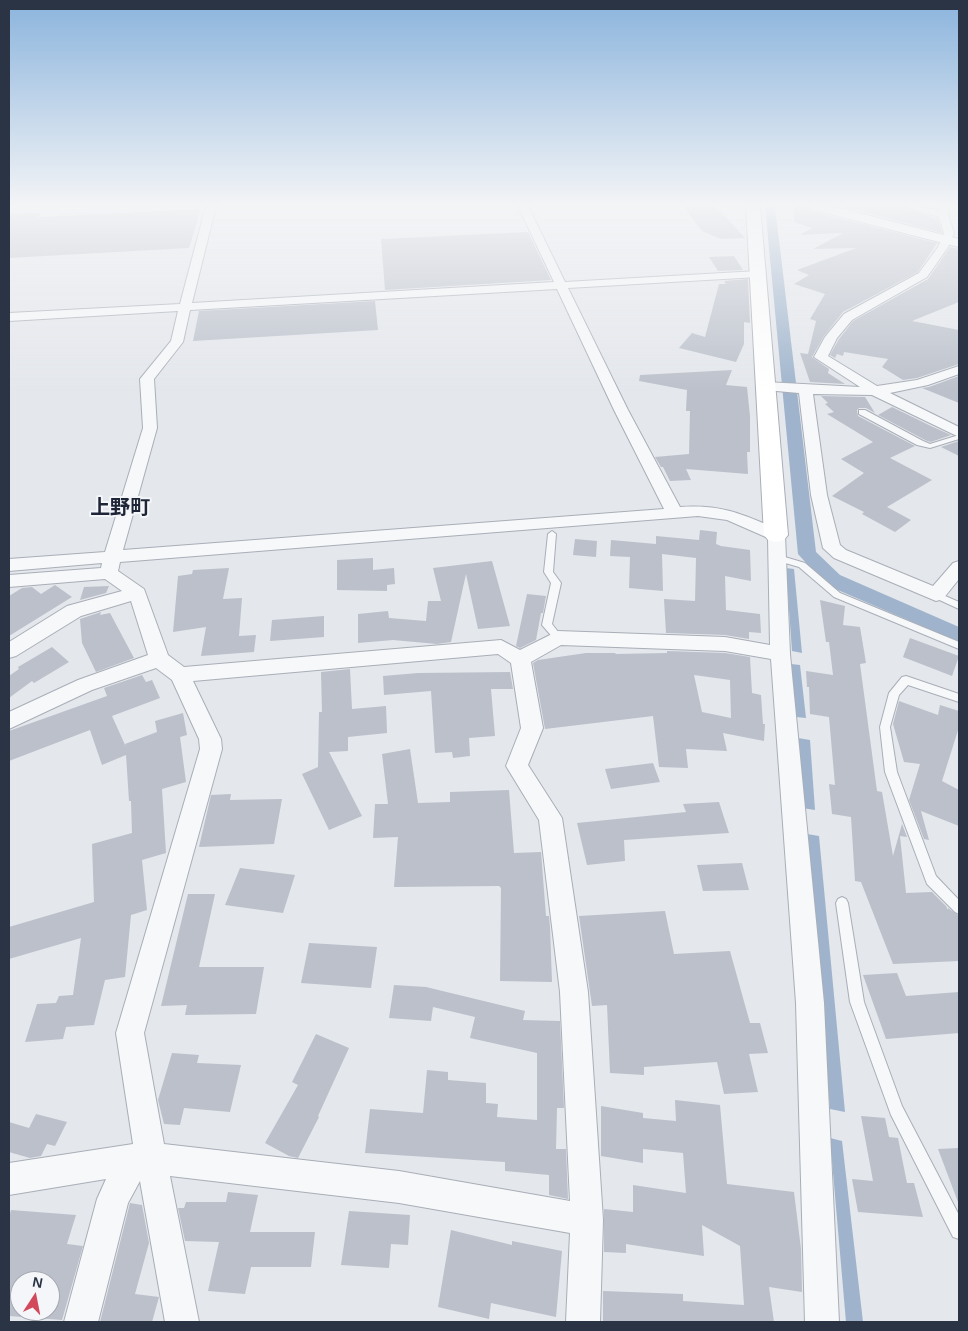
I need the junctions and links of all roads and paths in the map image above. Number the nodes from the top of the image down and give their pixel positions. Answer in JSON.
{"nodes":[{"id":1,"x":194,"y":268,"type":"edge"},
{"id":2,"x":553,"y":268,"type":"edge"},
{"id":3,"x":758,"y":268,"type":"edge"},
{"id":4,"x":928,"y":268,"type":"edge"},
{"id":5,"x":758,"y":274,"type":"junction"},
{"id":6,"x":562,"y":286,"type":"junction"},
{"id":7,"x":184,"y":306,"type":"junction"},
{"id":8,"x":9,"y":317,"type":"edge"},
{"id":9,"x":959,"y":370,"type":"edge"},
{"id":10,"x":766,"y":386,"type":"junction"},
{"id":11,"x":804,"y":389,"type":"junction"},
{"id":12,"x":875,"y":391,"type":"junction"},
{"id":13,"x":862,"y":412,"type":"dead end"},
{"id":14,"x":959,"y":433,"type":"edge"},
{"id":15,"x":959,"y":437,"type":"edge"},
{"id":16,"x":674,"y":512,"type":"junction"},
{"id":17,"x":550,"y":528,"type":"junction"},
{"id":18,"x":777,"y":546,"type":"junction"},
{"id":19,"x":9,"y":565,"type":"edge"},
{"id":20,"x":110,"y":566,"type":"junction"},
{"id":21,"x":959,"y":567,"type":"edge"},
{"id":22,"x":9,"y":581,"type":"edge"},
{"id":23,"x":138,"y":593,"type":"junction"},
{"id":24,"x":936,"y":595,"type":"junction"},
{"id":25,"x":959,"y":606,"type":"edge"},
{"id":26,"x":558,"y":638,"type":"junction"},
{"id":27,"x":959,"y":646,"type":"edge"},
{"id":28,"x":9,"y":651,"type":"edge"},
{"id":29,"x":780,"y":654,"type":"junction"},
{"id":30,"x":159,"y":659,"type":"junction"},
{"id":31,"x":520,"y":659,"type":"junction"},
{"id":32,"x":180,"y":675,"type":"junction"},
{"id":33,"x":959,"y":698,"type":"edge"},
{"id":34,"x":9,"y":721,"type":"edge"},
{"id":35,"x":842,"y":903,"type":"dead end"},
{"id":36,"x":959,"y":908,"type":"edge"},
{"id":37,"x":142,"y":1159,"type":"junction"},
{"id":38,"x":9,"y":1179,"type":"edge"},
{"id":39,"x":587,"y":1220,"type":"junction"},
{"id":40,"x":959,"y":1231,"type":"edge"},
{"id":41,"x":81,"y":1322,"type":"edge"},
{"id":42,"x":182,"y":1322,"type":"edge"},
{"id":43,"x":583,"y":1322,"type":"edge"},
{"id":44,"x":822,"y":1322,"type":"edge"}],
"edges":[{"from":1,"to":7,"type":"street"},
{"from":2,"to":6,"type":"street"},
{"from":3,"to":5,"type":"street"},
{"from":4,"to":12,"type":"street"},
{"from":5,"to":6,"type":"street"},
{"from":5,"to":10,"type":"street"},
{"from":6,"to":7,"type":"street"},
{"from":6,"to":16,"type":"street"},
{"from":7,"to":8,"type":"street"},
{"from":7,"to":20,"type":"street"},
{"from":9,"to":12,"type":"street"},
{"from":10,"to":11,"type":"street"},
{"from":10,"to":18,"type":"street"},
{"from":11,"to":12,"type":"street"},
{"from":11,"to":24,"type":"street"},
{"from":12,"to":14,"type":"street"},
{"from":13,"to":15,"type":"lane"},
{"from":16,"to":17,"type":"street"},
{"from":16,"to":18,"type":"street"},
{"from":17,"to":18,"type":"street"},
{"from":17,"to":20,"type":"street"},
{"from":17,"to":26,"type":"lane"},
{"from":18,"to":27,"type":"lane"},
{"from":18,"to":29,"type":"street"},
{"from":19,"to":20,"type":"street"},
{"from":20,"to":22,"type":"street"},
{"from":20,"to":23,"type":"street"},
{"from":21,"to":24,"type":"street"},
{"from":23,"to":28,"type":"street"},
{"from":23,"to":30,"type":"street"},
{"from":24,"to":25,"type":"lane"},
{"from":26,"to":29,"type":"street"},
{"from":26,"to":31,"type":"street"},
{"from":29,"to":44,"type":"street"},
{"from":30,"to":32,"type":"street"},
{"from":30,"to":34,"type":"street"},
{"from":31,"to":32,"type":"street"},
{"from":31,"to":39,"type":"street"},
{"from":32,"to":37,"type":"street"},
{"from":33,"to":36,"type":"lane"},
{"from":35,"to":40,"type":"lane"},
{"from":37,"to":38,"type":"street"},
{"from":37,"to":39,"type":"street"},
{"from":37,"to":41,"type":"street"},
{"from":37,"to":42,"type":"street"},
{"from":39,"to":43,"type":"street"}]}
